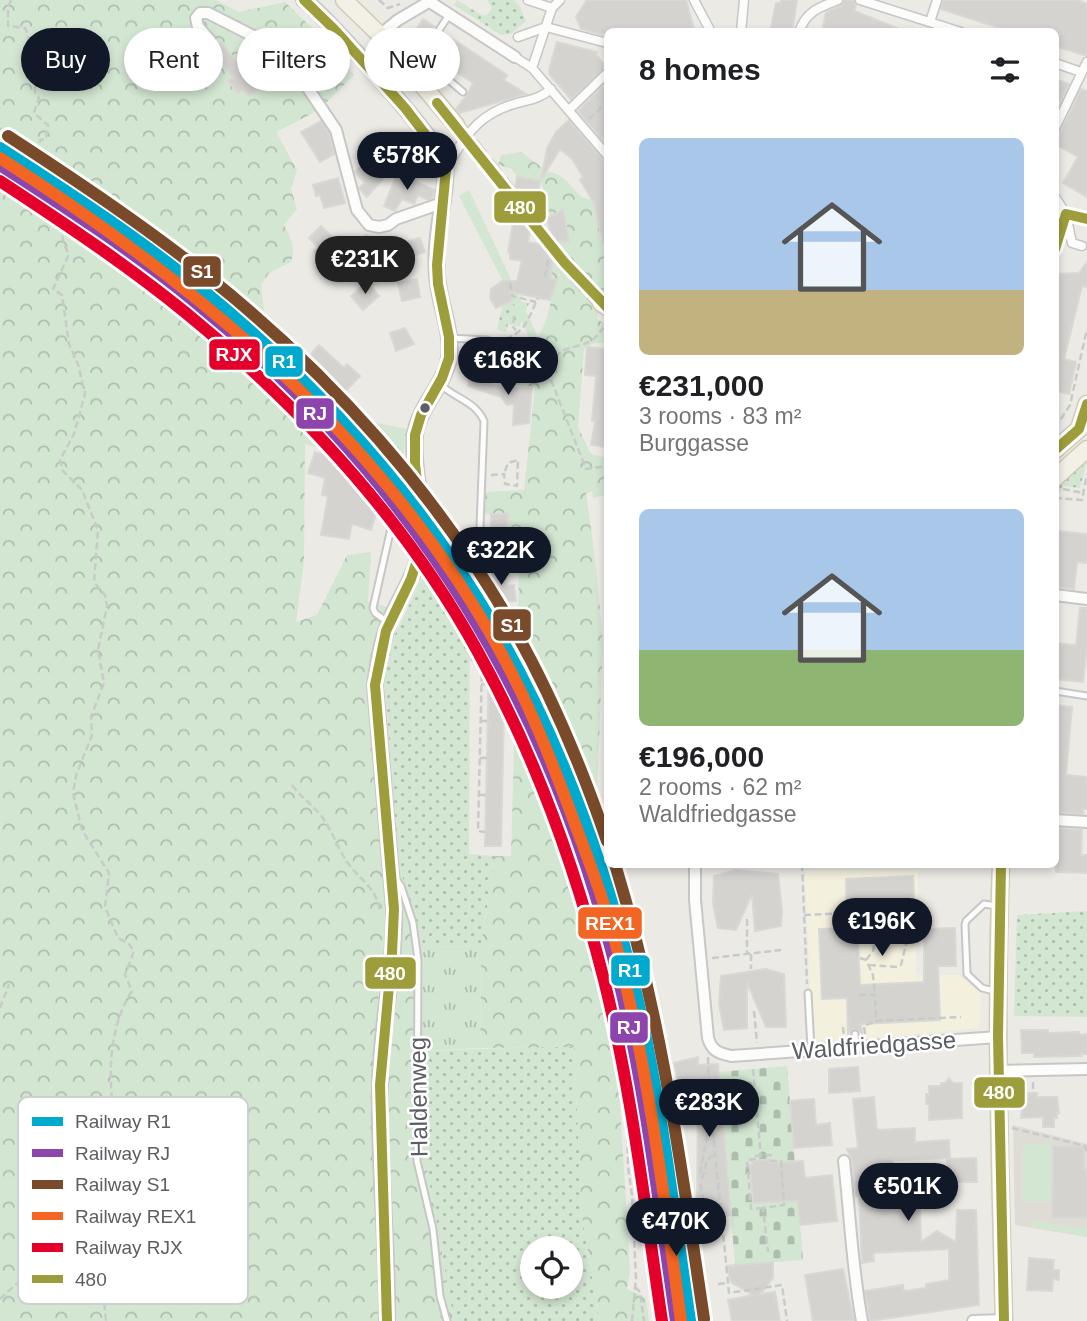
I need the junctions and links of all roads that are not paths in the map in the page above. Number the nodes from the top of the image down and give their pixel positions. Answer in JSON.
{"nodes":[{"id":1,"x":304,"y":0,"type":"edge"},
{"id":2,"x":344,"y":0,"type":"edge"},
{"id":3,"x":528,"y":0,"type":"edge"},
{"id":4,"x":560,"y":0,"type":"edge"},
{"id":5,"x":694,"y":0,"type":"edge"},
{"id":6,"x":744,"y":0,"type":"edge"},
{"id":7,"x":838,"y":0,"type":"edge"},
{"id":8,"x":860,"y":0,"type":"edge"},
{"id":9,"x":937,"y":0,"type":"edge"},
{"id":10,"x":431,"y":1,"type":"edge"},
{"id":11,"x":552,"y":8,"type":"junction"},
{"id":12,"x":449,"y":15,"type":"junction"},
{"id":13,"x":930,"y":22,"type":"junction"},
{"id":14,"x":546,"y":27,"type":"junction"},
{"id":15,"x":199,"y":28,"type":"edge"},
{"id":16,"x":373,"y":28,"type":"edge"},
{"id":17,"x":390,"y":28,"type":"edge"},
{"id":18,"x":440,"y":28,"type":"edge"},
{"id":19,"x":709,"y":28,"type":"edge"},
{"id":20,"x":741,"y":28,"type":"edge"},
{"id":21,"x":801,"y":28,"type":"edge"},
{"id":22,"x":941,"y":28,"type":"edge"},
{"id":23,"x":518,"y":37,"type":"joint"},
{"id":24,"x":604,"y":42,"type":"edge"},
{"id":25,"x":510,"y":54,"type":"junction"},
{"id":26,"x":1087,"y":62,"type":"edge"},
{"id":27,"x":1059,"y":64,"type":"edge"},
{"id":28,"x":532,"y":68,"type":"junction"},
{"id":29,"x":1081,"y":72,"type":"junction"},
{"id":30,"x":604,"y":76,"type":"edge"},
{"id":31,"x":460,"y":89,"type":"edge"},
{"id":32,"x":551,"y":89,"type":"junction"},
{"id":33,"x":427,"y":91,"type":"edge"},
{"id":34,"x":463,"y":92,"type":"dead end"},
{"id":35,"x":569,"y":110,"type":"junction"},
{"id":36,"x":1059,"y":119,"type":"edge"},
{"id":37,"x":456,"y":125,"type":"tunnel mouth"},
{"id":38,"x":604,"y":152,"type":"edge"},
{"id":39,"x":452,"y":158,"type":"dead end"},
{"id":40,"x":442,"y":203,"type":"junction"},
{"id":41,"x":1059,"y":203,"type":"edge"},
{"id":42,"x":1066,"y":214,"type":"junction"},
{"id":43,"x":1087,"y":219,"type":"edge"},
{"id":44,"x":1059,"y":237,"type":"edge"},
{"id":45,"x":1083,"y":246,"type":"dead end"},
{"id":46,"x":449,"y":338,"type":"junction"},
{"id":47,"x":488,"y":340,"type":"road end"},
{"id":48,"x":438,"y":383,"type":"junction"},
{"id":49,"x":1087,"y":404,"type":"edge"},
{"id":50,"x":1083,"y":430,"type":"edge"},
{"id":51,"x":1059,"y":447,"type":"edge"},
{"id":52,"x":1087,"y":449,"type":"edge"},
{"id":53,"x":1059,"y":482,"type":"edge"},
{"id":54,"x":396,"y":506,"type":"dead end"},
{"id":55,"x":1059,"y":595,"type":"edge"},
{"id":56,"x":1087,"y":599,"type":"edge"},
{"id":57,"x":389,"y":623,"type":"junction"},
{"id":58,"x":475,"y":658,"type":"road end"},
{"id":59,"x":1059,"y":692,"type":"edge"},
{"id":60,"x":1087,"y":696,"type":"edge"},
{"id":61,"x":1059,"y":820,"type":"edge"},
{"id":62,"x":1087,"y":822,"type":"edge"},
{"id":63,"x":695,"y":868,"type":"edge"},
{"id":64,"x":1001,"y":868,"type":"edge"},
{"id":65,"x":393,"y":874,"type":"junction"},
{"id":66,"x":999,"y":906,"type":"junction"},
{"id":67,"x":998,"y":992,"type":"junction"},
{"id":68,"x":808,"y":993,"type":"road end"},
{"id":69,"x":855,"y":1034,"type":"dead end"},
{"id":70,"x":998,"y":1037,"type":"junction"},
{"id":71,"x":861,"y":1046,"type":"junction"},
{"id":72,"x":811,"y":1049,"type":"junction"},
{"id":73,"x":1087,"y":1069,"type":"edge"},
{"id":74,"x":998,"y":1072,"type":"junction"},
{"id":75,"x":844,"y":1161,"type":"dead end"},
{"id":76,"x":1004,"y":1320,"type":"edge"},
{"id":77,"x":387,"y":1321,"type":"edge"},
{"id":78,"x":447,"y":1321,"type":"edge"},
{"id":79,"x":862,"y":1321,"type":"edge"},
{"id":80,"x":973,"y":1321,"type":"edge"}],
"edges":[{"from":1,"to":40,"type":"main road"},
{"from":2,"to":16,"type":"main road"},
{"from":3,"to":11,"type":"street"},
{"from":4,"to":11,"type":"street"},
{"from":5,"to":19,"type":"street"},
{"from":6,"to":20,"type":"street"},
{"from":7,"to":21,"type":"street"},
{"from":8,"to":13,"type":"street"},
{"from":9,"to":13,"type":"street"},
{"from":10,"to":12,"type":"street"},
{"from":10,"to":17,"type":"street"},
{"from":11,"to":14,"type":"street"},
{"from":12,"to":18,"type":"lane"},
{"from":12,"to":25,"type":"street"},
{"from":13,"to":22,"type":"street"},
{"from":14,"to":23,"type":"street"},
{"from":14,"to":24,"type":"street"},
{"from":14,"to":28,"type":"street"},
{"from":15,"to":40,"type":"street"},
{"from":23,"to":25,"type":"lane"},
{"from":25,"to":28,"type":"street"},
{"from":26,"to":29,"type":"street"},
{"from":27,"to":29,"type":"street"},
{"from":28,"to":32,"type":"street"},
{"from":29,"to":36,"type":"street"},
{"from":30,"to":35,"type":"street"},
{"from":31,"to":34,"type":"lane"},
{"from":32,"to":35,"type":"street"},
{"from":32,"to":39,"type":"street"},
{"from":33,"to":37,"type":"main road"},
{"from":35,"to":38,"type":"street"},
{"from":40,"to":46,"type":"main road"},
{"from":41,"to":42,"type":"street"},
{"from":42,"to":43,"type":"street"},
{"from":42,"to":44,"type":"street"},
{"from":42,"to":45,"type":"street"},
{"from":46,"to":47,"type":"lane"},
{"from":46,"to":48,"type":"main road"},
{"from":48,"to":57,"type":"main road"},
{"from":48,"to":58,"type":"lane"},
{"from":49,"to":50,"type":"main road"},
{"from":50,"to":51,"type":"main road"},
{"from":52,"to":53,"type":"main road"},
{"from":54,"to":57,"type":"lane"},
{"from":55,"to":56,"type":"street"},
{"from":57,"to":65,"type":"main road"},
{"from":59,"to":60,"type":"lane"},
{"from":61,"to":62,"type":"street"},
{"from":63,"to":72,"type":"street","name":"Waldfriedgasse"},
{"from":64,"to":66,"type":"main road"},
{"from":65,"to":77,"type":"main road"},
{"from":65,"to":78,"type":"lane","name":"Haldenweg"},
{"from":66,"to":67,"type":"main road"},
{"from":66,"to":67,"type":"lane"},
{"from":67,"to":70,"type":"main road"},
{"from":68,"to":72,"type":"lane"},
{"from":69,"to":71,"type":"lane"},
{"from":70,"to":71,"type":"street","name":"Waldfriedgasse"},
{"from":70,"to":74,"type":"main road"},
{"from":71,"to":72,"type":"street","name":"Waldfriedgasse"},
{"from":73,"to":74,"type":"street"},
{"from":74,"to":76,"type":"main road"},
{"from":75,"to":79,"type":"street"},
{"from":76,"to":80,"type":"street"}]}
